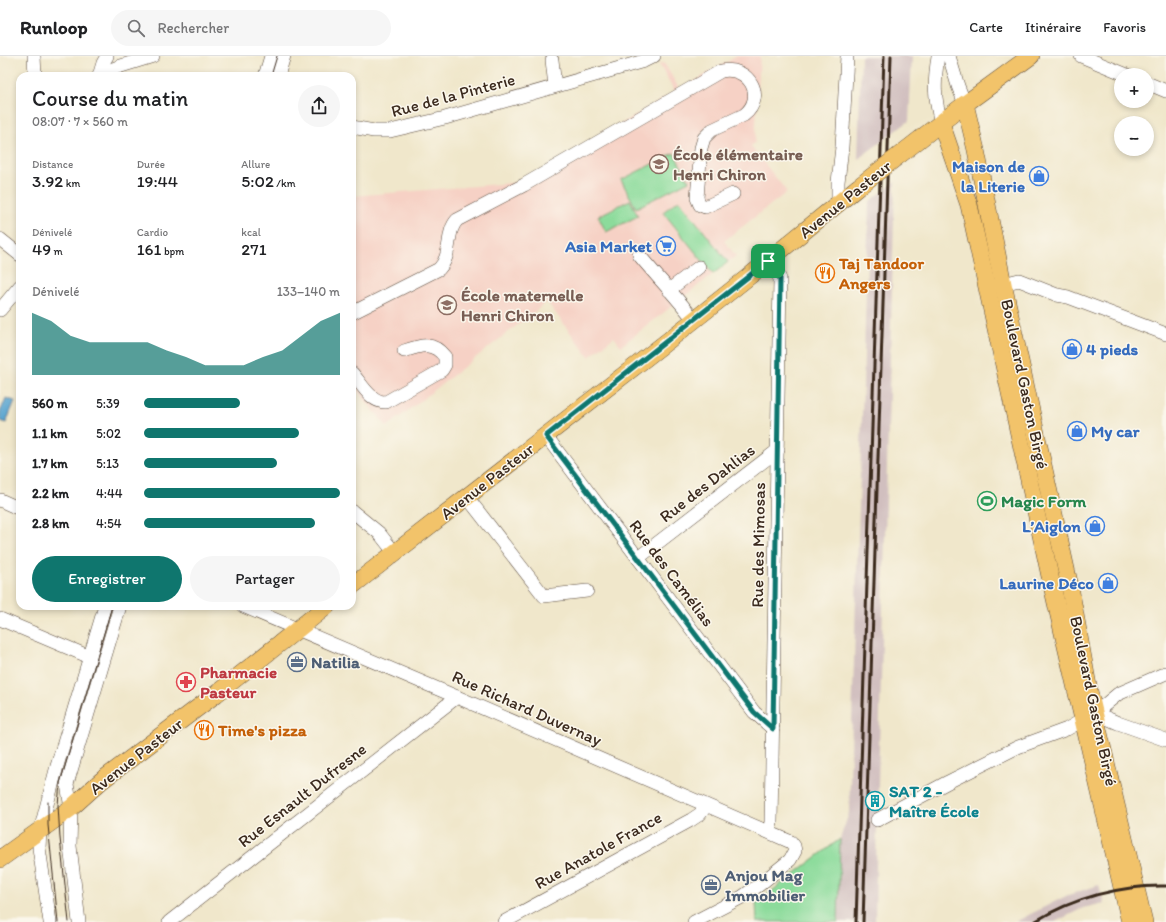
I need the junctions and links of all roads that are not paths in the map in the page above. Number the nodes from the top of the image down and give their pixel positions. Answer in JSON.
{"nodes":[{"id":1,"x":34,"y":56,"type":"edge"},
{"id":2,"x":107,"y":56,"type":"edge"},
{"id":3,"x":153,"y":56,"type":"edge"},
{"id":4,"x":271,"y":56,"type":"edge"},
{"id":5,"x":284,"y":56,"type":"edge"},
{"id":6,"x":654,"y":56,"type":"edge"},
{"id":7,"x":847,"y":56,"type":"edge"},
{"id":8,"x":938,"y":56,"type":"edge"},
{"id":9,"x":949,"y":56,"type":"edge"},
{"id":10,"x":1031,"y":56,"type":"edge"},
{"id":11,"x":1081,"y":56,"type":"edge"},
{"id":12,"x":552,"y":60,"type":"dead end"},
{"id":13,"x":1114,"y":70,"type":"edge"},
{"id":14,"x":35,"y":72,"type":"edge"},
{"id":15,"x":100,"y":72,"type":"edge"},
{"id":16,"x":105,"y":72,"type":"edge"},
{"id":17,"x":265,"y":72,"type":"edge"},
{"id":18,"x":279,"y":72,"type":"edge"},
{"id":19,"x":555,"y":86,"type":"junction"},
{"id":20,"x":1154,"y":86,"type":"edge"},
{"id":21,"x":1166,"y":91,"type":"edge"},
{"id":22,"x":965,"y":104,"type":"junction"},
{"id":23,"x":941,"y":123,"type":"junction"},
{"id":24,"x":356,"y":129,"type":"edge"},
{"id":25,"x":733,"y":194,"type":"dead end"},
{"id":26,"x":838,"y":205,"type":"junction"},
{"id":27,"x":0,"y":239,"type":"edge"},
{"id":28,"x":16,"y":252,"type":"edge"},
{"id":29,"x":639,"y":255,"type":"dead end"},
{"id":30,"x":768,"y":261,"type":"junction"},
{"id":31,"x":699,"y":267,"type":"dead end"},
{"id":32,"x":995,"y":286,"type":"junction"},
{"id":33,"x":669,"y":290,"type":"junction"},
{"id":34,"x":16,"y":291,"type":"edge"},
{"id":35,"x":0,"y":310,"type":"edge"},
{"id":36,"x":356,"y":311,"type":"edge"},
{"id":37,"x":694,"y":320,"type":"junction"},
{"id":38,"x":1166,"y":334,"type":"edge"},
{"id":39,"x":404,"y":351,"type":"dead end"},
{"id":40,"x":356,"y":378,"type":"edge"},
{"id":41,"x":546,"y":436,"type":"junction"},
{"id":42,"x":778,"y":450,"type":"junction"},
{"id":43,"x":467,"y":497,"type":"junction"},
{"id":44,"x":0,"y":500,"type":"edge"},
{"id":45,"x":16,"y":506,"type":"edge"},
{"id":46,"x":356,"y":514,"type":"edge"},
{"id":47,"x":394,"y":552,"type":"junction"},
{"id":48,"x":638,"y":558,"type":"junction"},
{"id":49,"x":356,"y":583,"type":"edge"},
{"id":50,"x":588,"y":591,"type":"dead end"},
{"id":51,"x":104,"y":610,"type":"edge"},
{"id":52,"x":119,"y":610,"type":"edge"},
{"id":53,"x":253,"y":610,"type":"edge"},
{"id":54,"x":322,"y":610,"type":"edge"},
{"id":55,"x":0,"y":619,"type":"edge"},
{"id":56,"x":298,"y":629,"type":"junction"},
{"id":57,"x":90,"y":656,"type":"junction"},
{"id":58,"x":1166,"y":673,"type":"edge"},
{"id":59,"x":457,"y":697,"type":"junction"},
{"id":60,"x":1089,"y":717,"type":"junction"},
{"id":61,"x":773,"y":729,"type":"junction"},
{"id":62,"x":1166,"y":740,"type":"edge"},
{"id":63,"x":706,"y":806,"type":"junction"},
{"id":64,"x":71,"y":808,"type":"junction"},
{"id":65,"x":876,"y":820,"type":"dead end"},
{"id":66,"x":40,"y":831,"type":"junction"},
{"id":67,"x":769,"y":832,"type":"junction"},
{"id":68,"x":0,"y":860,"type":"edge"},
{"id":69,"x":50,"y":922,"type":"edge"},
{"id":70,"x":79,"y":922,"type":"edge"},
{"id":71,"x":169,"y":922,"type":"edge"},
{"id":72,"x":504,"y":922,"type":"edge"},
{"id":73,"x":694,"y":922,"type":"edge"},
{"id":74,"x":1130,"y":922,"type":"edge"},
{"id":75,"x":1144,"y":922,"type":"edge"}],
"edges":[{"from":1,"to":14,"type":"street"},
{"from":2,"to":15,"type":"street"},
{"from":3,"to":16,"type":"street"},
{"from":4,"to":17,"type":"street"},
{"from":5,"to":18,"type":"street"},
{"from":6,"to":19,"type":"street","name":"Rue de la Pinterie"},
{"from":7,"to":26,"type":"street"},
{"from":8,"to":23,"type":"street"},
{"from":9,"to":22,"type":"street"},
{"from":10,"to":22,"type":"main road","name":"Avenue Pasteur"},
{"from":11,"to":13,"type":"street"},
{"from":12,"to":19,"type":"street"},
{"from":19,"to":24,"type":"street","name":"Rue de la Pinterie"},
{"from":20,"to":21,"type":"street"},
{"from":22,"to":23,"type":"main road","name":"Avenue Pasteur"},
{"from":22,"to":32,"type":"main road","name":"Boulevard Gaston Birgé"},
{"from":23,"to":26,"type":"main road","name":"Avenue Pasteur","bridge":true},
{"from":23,"to":32,"type":"main road","name":"Boulevard Gaston Birgé"},
{"from":25,"to":36,"type":"street"},
{"from":26,"to":30,"type":"main road","name":"Avenue Pasteur"},
{"from":27,"to":28,"type":"street"},
{"from":29,"to":33,"type":"street"},
{"from":30,"to":37,"type":"main road","name":"Avenue Pasteur"},
{"from":30,"to":42,"type":"street","name":"Rue des Mimosas"},
{"from":31,"to":33,"type":"street"},
{"from":32,"to":38,"type":"street"},
{"from":32,"to":60,"type":"main road","name":"Boulevard Gaston Birgé"},
{"from":33,"to":37,"type":"street"},
{"from":34,"to":35,"type":"street"},
{"from":37,"to":41,"type":"main road","name":"Avenue Pasteur"},
{"from":39,"to":40,"type":"street"},
{"from":41,"to":43,"type":"main road","name":"Avenue Pasteur"},
{"from":41,"to":48,"type":"street","name":"Rue des Camélias"},
{"from":42,"to":48,"type":"street","name":"Rue des Dahlias"},
{"from":42,"to":61,"type":"street","name":"Rue des Mimosas"},
{"from":43,"to":47,"type":"main road","name":"Avenue Pasteur"},
{"from":43,"to":50,"type":"street"},
{"from":44,"to":45,"type":"street"},
{"from":46,"to":47,"type":"street"},
{"from":47,"to":49,"type":"main road","name":"Avenue Pasteur"},
{"from":48,"to":61,"type":"street","name":"Rue des Camélias"},
{"from":51,"to":57,"type":"street"},
{"from":52,"to":64,"type":"street"},
{"from":53,"to":56,"type":"street","name":"Rue Richard Duvernay"},
{"from":54,"to":56,"type":"main road","name":"Avenue Pasteur"},
{"from":55,"to":57,"type":"street"},
{"from":56,"to":59,"type":"street","name":"Rue Richard Duvernay"},
{"from":56,"to":64,"type":"main road","name":"Avenue Pasteur"},
{"from":57,"to":66,"type":"street"},
{"from":58,"to":60,"type":"street"},
{"from":59,"to":63,"type":"street","name":"Rue Richard Duvernay"},
{"from":59,"to":71,"type":"street","name":"Rue Esnault Dufresne"},
{"from":60,"to":62,"type":"street"},
{"from":60,"to":65,"type":"street"},
{"from":60,"to":74,"type":"main road","name":"Boulevard Gaston Birgé"},
{"from":60,"to":75,"type":"main road","name":"Boulevard Gaston Birgé"},
{"from":61,"to":67,"type":"street","name":"Rue des Mimosas"},
{"from":63,"to":67,"type":"street","name":"Rue Richard Duvernay"},
{"from":63,"to":72,"type":"street","name":"Rue Anatole France"},
{"from":64,"to":66,"type":"main road","name":"Avenue Pasteur"},
{"from":64,"to":70,"type":"street"},
{"from":66,"to":68,"type":"main road","name":"Avenue Pasteur"},
{"from":66,"to":69,"type":"street"},
{"from":67,"to":73,"type":"street","name":"Rue Richard Duvernay"}]}
